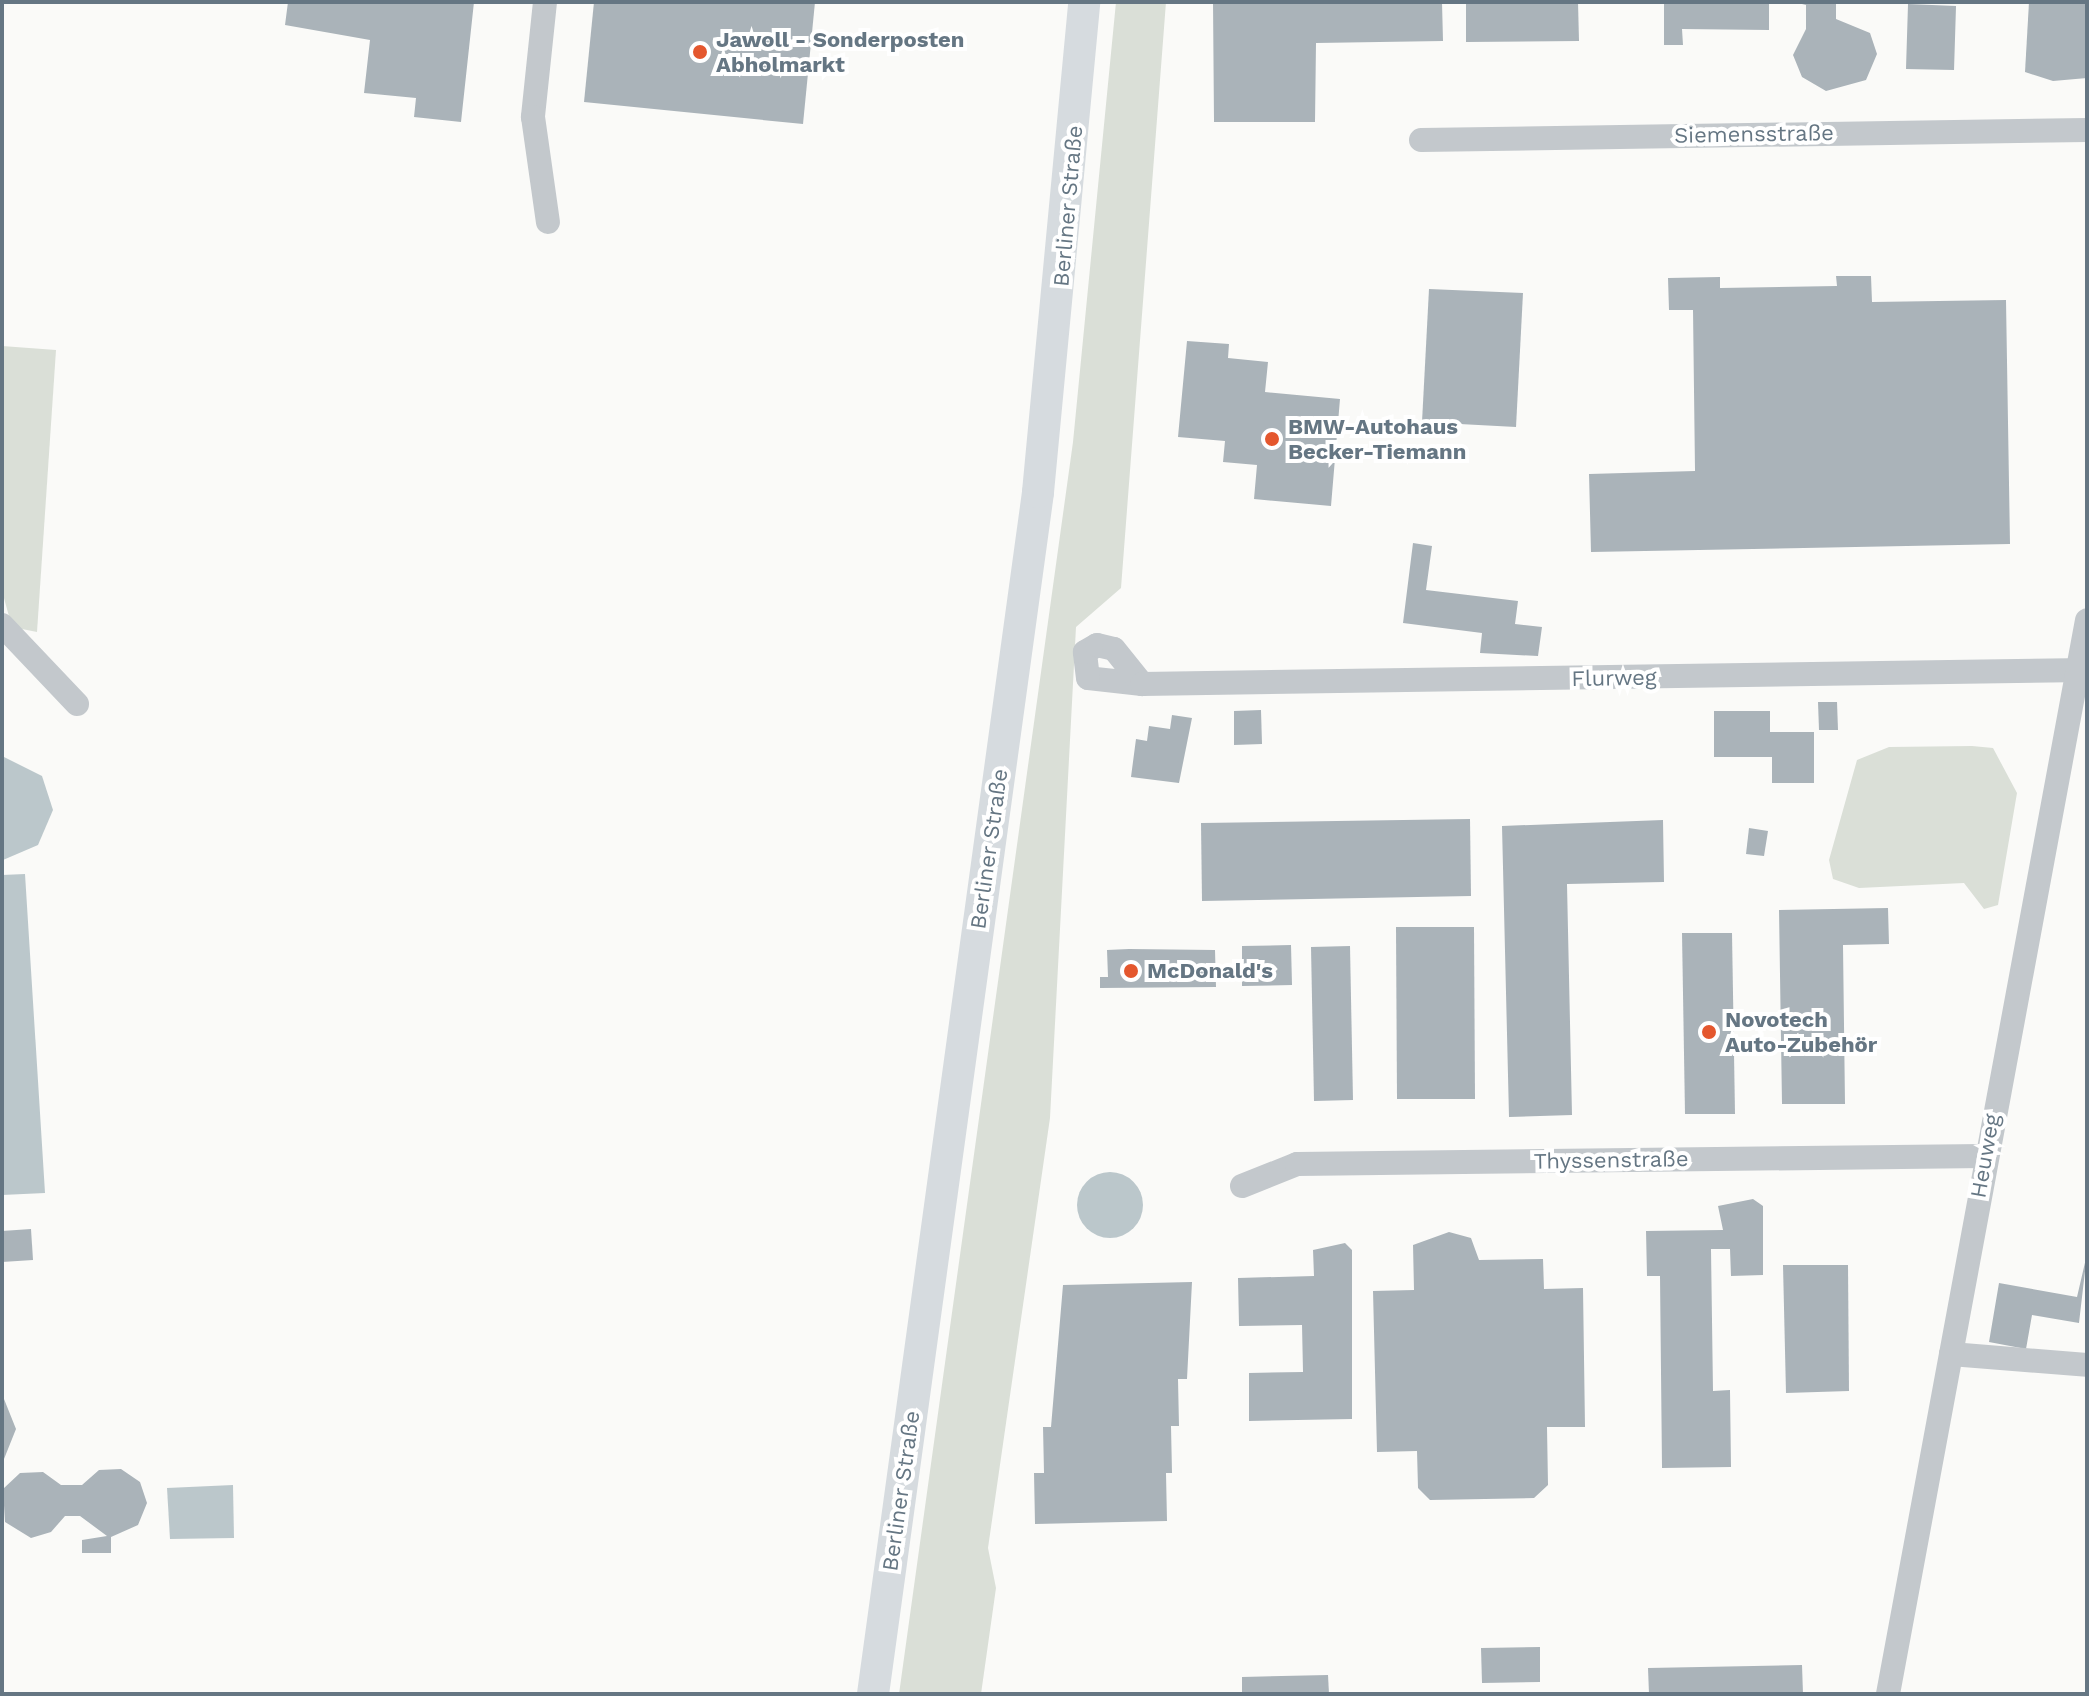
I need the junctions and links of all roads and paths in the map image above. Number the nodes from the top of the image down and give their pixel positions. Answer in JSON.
{"nodes":[{"id":1,"x":545,"y":2,"type":"edge"},
{"id":2,"x":1084,"y":2,"type":"edge"},
{"id":3,"x":2087,"y":130,"type":"edge"},
{"id":4,"x":1421,"y":140,"type":"dead end"},
{"id":5,"x":548,"y":222,"type":"dead end"},
{"id":6,"x":2087,"y":620,"type":"edge"},
{"id":7,"x":2,"y":625,"type":"edge"},
{"id":8,"x":2083,"y":670,"type":"edge"},
{"id":9,"x":1142,"y":684,"type":"dead end"},
{"id":10,"x":77,"y":704,"type":"dead end"},
{"id":11,"x":1984,"y":1156,"type":"junction"},
{"id":12,"x":1242,"y":1186,"type":"dead end"},
{"id":13,"x":1951,"y":1354,"type":"junction"},
{"id":14,"x":2087,"y":1365,"type":"edge"},
{"id":15,"x":873,"y":1694,"type":"edge"},
{"id":16,"x":1888,"y":1694,"type":"edge"}],
"edges":[{"from":1,"to":5,"type":"street"},
{"from":2,"to":15,"type":"main road","name":"Berliner Straße"},
{"from":3,"to":4,"type":"street","name":"Siemensstraße"},
{"from":6,"to":8,"type":"street","name":"Heuweg"},
{"from":7,"to":10,"type":"street"},
{"from":8,"to":9,"type":"street","name":"Flurweg"},
{"from":8,"to":11,"type":"street","name":"Heuweg"},
{"from":11,"to":12,"type":"street","name":"Thyssenstraße"},
{"from":11,"to":13,"type":"street","name":"Heuweg"},
{"from":13,"to":14,"type":"street"},
{"from":13,"to":16,"type":"street","name":"Heuweg"}]}
